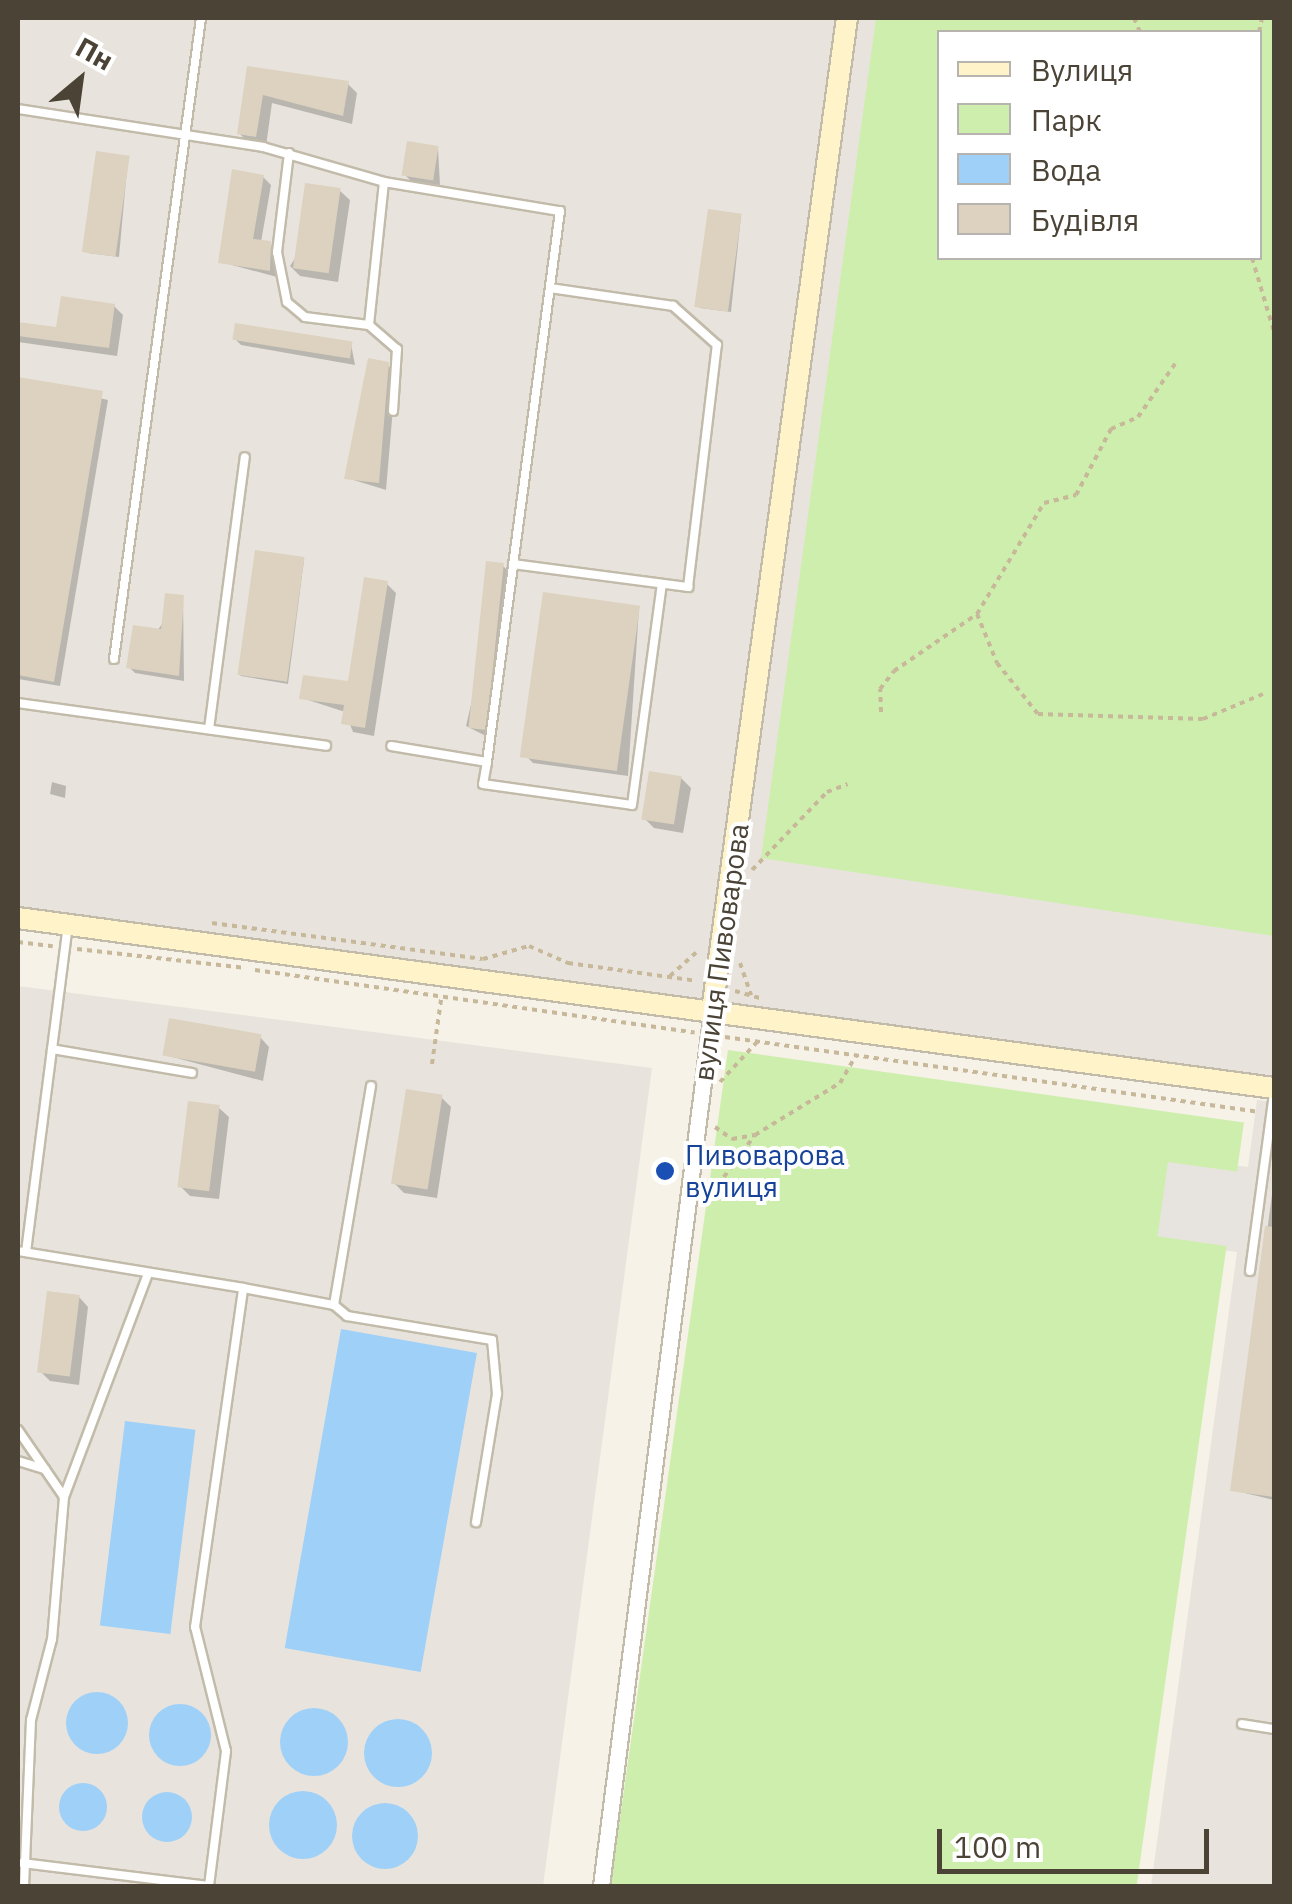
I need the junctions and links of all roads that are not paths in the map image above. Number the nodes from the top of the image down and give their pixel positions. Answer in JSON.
{"nodes":[{"id":1,"x":201,"y":18,"type":"edge"},
{"id":2,"x":847,"y":18,"type":"edge"},
{"id":3,"x":18,"y":109,"type":"edge"},
{"id":4,"x":185,"y":133,"type":"junction"},
{"id":5,"x":289,"y":153,"type":"junction"},
{"id":6,"x":384,"y":182,"type":"junction"},
{"id":7,"x":550,"y":288,"type":"junction"},
{"id":8,"x":369,"y":326,"type":"junction"},
{"id":9,"x":393,"y":411,"type":"dead end"},
{"id":10,"x":245,"y":458,"type":"dead end"},
{"id":11,"x":513,"y":564,"type":"junction"},
{"id":12,"x":662,"y":584,"type":"junction"},
{"id":13,"x":114,"y":659,"type":"dead end"},
{"id":14,"x":18,"y":703,"type":"edge"},
{"id":15,"x":209,"y":729,"type":"junction"},
{"id":16,"x":326,"y":746,"type":"dead end"},
{"id":17,"x":391,"y":746,"type":"dead end"},
{"id":18,"x":487,"y":762,"type":"junction"},
{"id":19,"x":18,"y":918,"type":"edge"},
{"id":20,"x":68,"y":924,"type":"junction"},
{"id":21,"x":712,"y":1011,"type":"junction"},
{"id":22,"x":52,"y":1049,"type":"junction"},
{"id":23,"x":192,"y":1073,"type":"dead end"},
{"id":24,"x":371,"y":1086,"type":"dead end"},
{"id":25,"x":1274,"y":1091,"type":"edge"},
{"id":26,"x":22,"y":1252,"type":"edge"},
{"id":27,"x":1250,"y":1271,"type":"dead end"},
{"id":28,"x":148,"y":1273,"type":"junction"},
{"id":29,"x":242,"y":1288,"type":"junction"},
{"id":30,"x":334,"y":1305,"type":"junction"},
{"id":31,"x":18,"y":1430,"type":"edge"},
{"id":32,"x":18,"y":1461,"type":"edge"},
{"id":33,"x":46,"y":1469,"type":"junction"},
{"id":34,"x":64,"y":1497,"type":"junction"},
{"id":35,"x":476,"y":1522,"type":"dead end"},
{"id":36,"x":1242,"y":1724,"type":"dead end"},
{"id":37,"x":1274,"y":1729,"type":"edge"},
{"id":38,"x":22,"y":1863,"type":"junction"},
{"id":39,"x":24,"y":1886,"type":"edge"},
{"id":40,"x":601,"y":1886,"type":"edge"}],
"edges":[{"from":1,"to":4,"type":"lane"},
{"from":2,"to":21,"type":"main road","name":"вулиця Пивоварова"},
{"from":3,"to":4,"type":"lane"},
{"from":4,"to":5,"type":"lane"},
{"from":4,"to":13,"type":"lane"},
{"from":5,"to":6,"type":"lane"},
{"from":5,"to":8,"type":"lane"},
{"from":6,"to":7,"type":"lane"},
{"from":6,"to":8,"type":"lane"},
{"from":7,"to":11,"type":"lane"},
{"from":7,"to":12,"type":"lane"},
{"from":8,"to":9,"type":"lane"},
{"from":10,"to":15,"type":"lane"},
{"from":11,"to":12,"type":"lane"},
{"from":11,"to":18,"type":"lane"},
{"from":12,"to":18,"type":"lane"},
{"from":14,"to":15,"type":"lane"},
{"from":15,"to":16,"type":"lane"},
{"from":17,"to":18,"type":"lane"},
{"from":19,"to":20,"type":"main road"},
{"from":20,"to":21,"type":"main road"},
{"from":20,"to":22,"type":"lane"},
{"from":21,"to":25,"type":"main road"},
{"from":21,"to":40,"type":"street","name":"вулиця Пивоварова"},
{"from":22,"to":23,"type":"lane"},
{"from":22,"to":26,"type":"lane"},
{"from":24,"to":30,"type":"lane"},
{"from":25,"to":27,"type":"lane"},
{"from":26,"to":28,"type":"lane"},
{"from":28,"to":29,"type":"lane"},
{"from":28,"to":34,"type":"lane"},
{"from":29,"to":30,"type":"lane"},
{"from":29,"to":38,"type":"lane"},
{"from":30,"to":35,"type":"lane"},
{"from":31,"to":33,"type":"lane"},
{"from":32,"to":33,"type":"lane"},
{"from":33,"to":34,"type":"lane"},
{"from":34,"to":38,"type":"lane"},
{"from":36,"to":37,"type":"lane"},
{"from":38,"to":39,"type":"lane"}]}
